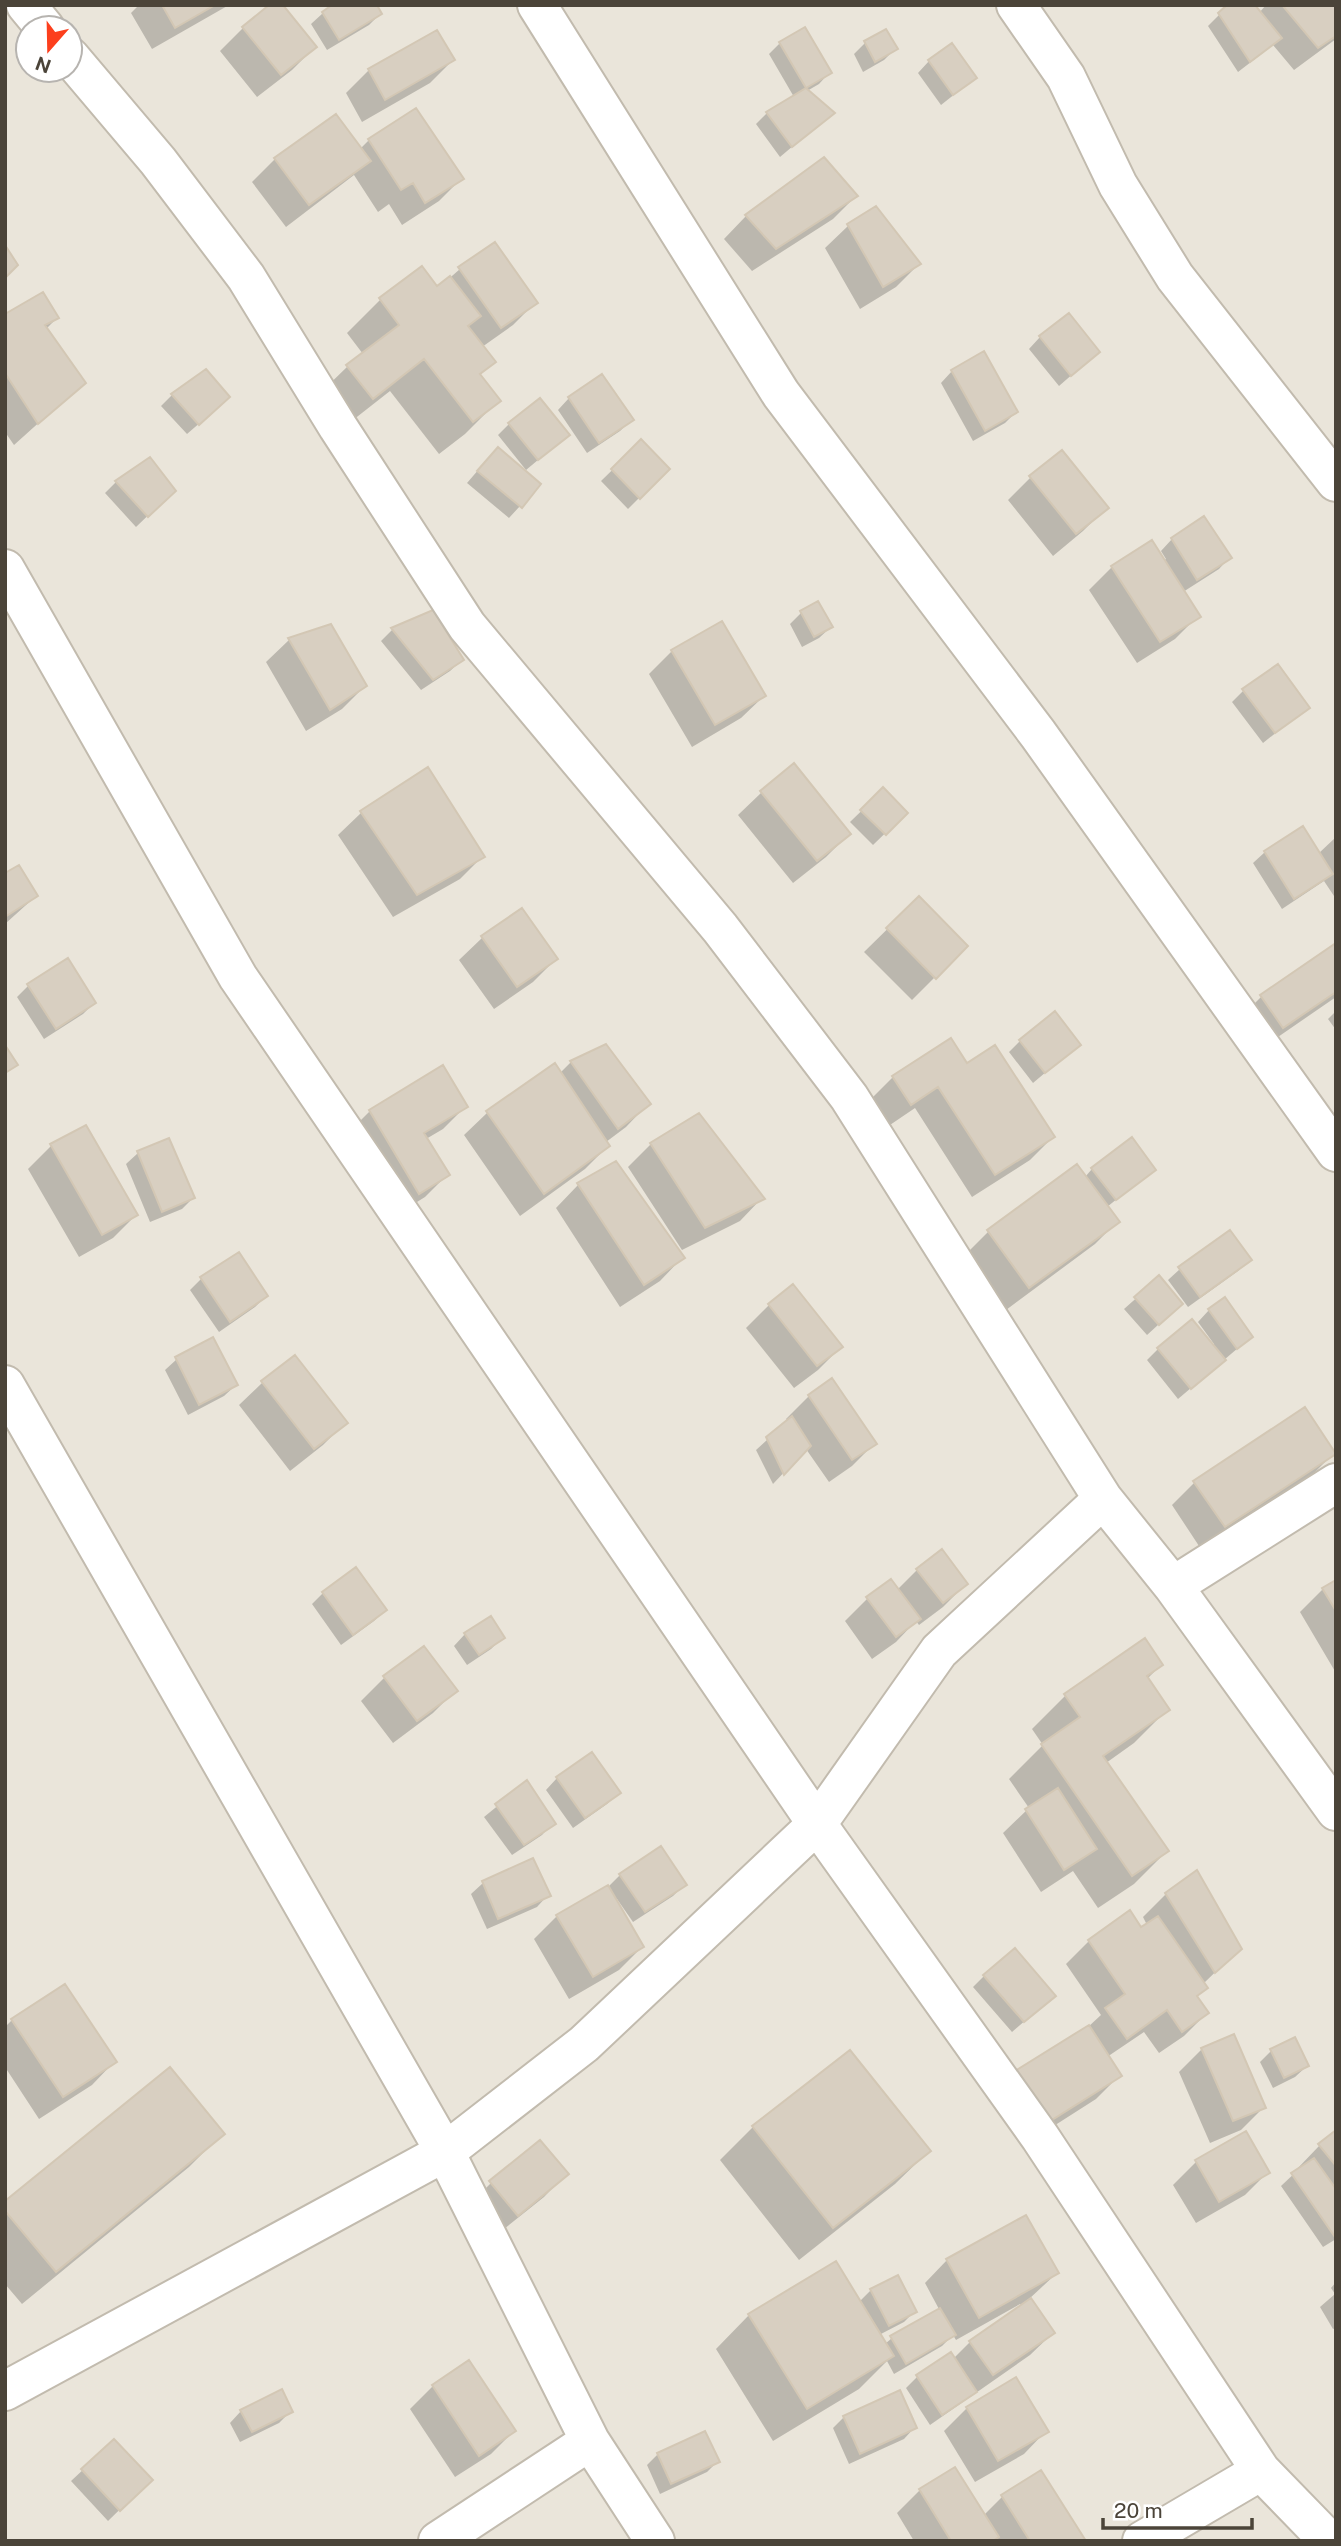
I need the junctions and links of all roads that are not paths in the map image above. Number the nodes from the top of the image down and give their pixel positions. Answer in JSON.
{"nodes":[{"id":1,"x":537,"y":5,"type":"edge"},
{"id":2,"x":1016,"y":5,"type":"edge"},
{"id":3,"x":84,"y":74,"type":"edge"},
{"id":4,"x":1336,"y":482,"type":"edge"},
{"id":5,"x":5,"y":569,"type":"edge"},
{"id":6,"x":1336,"y":1152,"type":"edge"},
{"id":7,"x":5,"y":1385,"type":"edge"},
{"id":8,"x":1336,"y":1483,"type":"edge"},
{"id":9,"x":1103,"y":1499,"type":"junction"},
{"id":10,"x":1173,"y":1586,"type":"junction"},
{"id":11,"x":1336,"y":1811,"type":"edge"},
{"id":12,"x":817,"y":1824,"type":"junction"},
{"id":13,"x":445,"y":2152,"type":"junction"},
{"id":14,"x":5,"y":2390,"type":"edge"},
{"id":15,"x":590,"y":2441,"type":"junction"},
{"id":16,"x":1261,"y":2471,"type":"junction"},
{"id":17,"x":438,"y":2541,"type":"edge"},
{"id":18,"x":655,"y":2541,"type":"edge"},
{"id":19,"x":1142,"y":2541,"type":"edge"},
{"id":20,"x":1329,"y":2541,"type":"edge"}],
"edges":[{"from":1,"to":6,"type":"street"},
{"from":2,"to":4,"type":"street"},
{"from":3,"to":9,"type":"street"},
{"from":5,"to":12,"type":"street"},
{"from":7,"to":13,"type":"street"},
{"from":8,"to":10,"type":"street"},
{"from":9,"to":10,"type":"street"},
{"from":9,"to":12,"type":"street"},
{"from":10,"to":11,"type":"street"},
{"from":12,"to":13,"type":"street"},
{"from":12,"to":16,"type":"street"},
{"from":13,"to":14,"type":"street"},
{"from":13,"to":15,"type":"street"},
{"from":15,"to":17,"type":"street"},
{"from":15,"to":18,"type":"street"},
{"from":16,"to":19,"type":"street"},
{"from":16,"to":20,"type":"street"}]}
